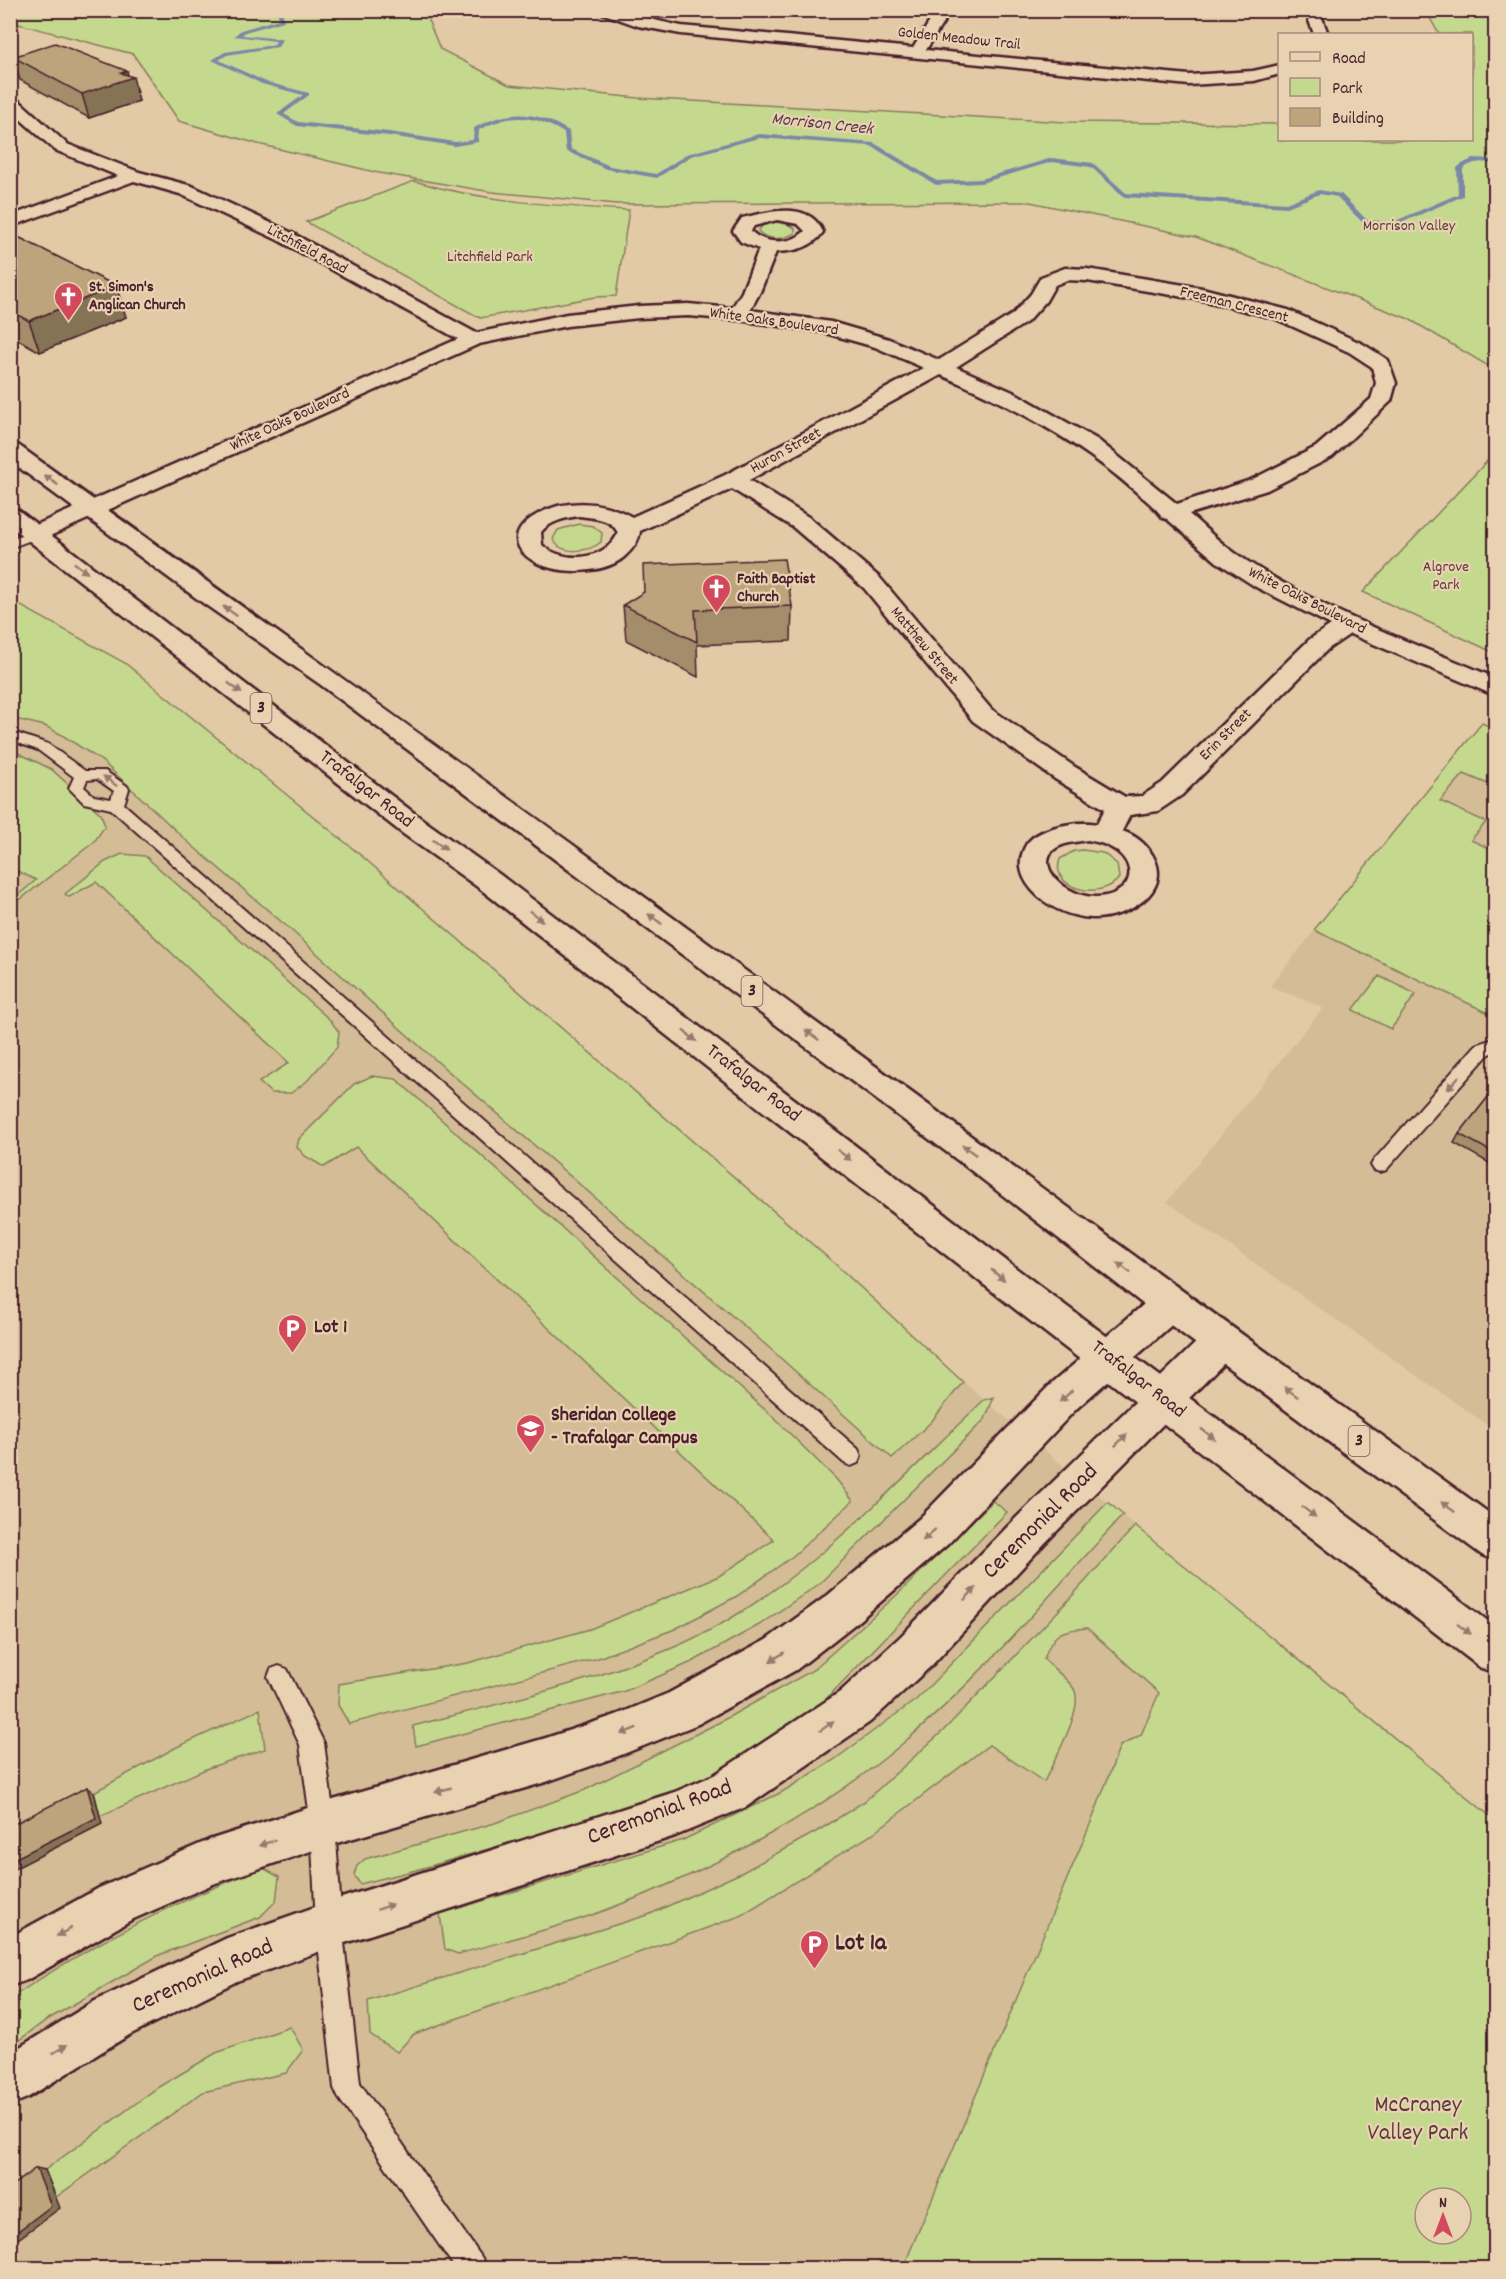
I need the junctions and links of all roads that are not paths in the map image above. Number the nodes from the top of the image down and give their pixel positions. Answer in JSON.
{"nodes":[{"id":1,"x":600,"y":10,"type":"edge"},
{"id":2,"x":944,"y":10,"type":"edge"},
{"id":3,"x":1312,"y":10,"type":"edge"},
{"id":4,"x":1321,"y":33,"type":"edge"},
{"id":5,"x":917,"y":53,"type":"junction"},
{"id":6,"x":1278,"y":70,"type":"edge"},
{"id":7,"x":10,"y":101,"type":"edge"},
{"id":8,"x":133,"y":176,"type":"junction"},
{"id":9,"x":10,"y":222,"type":"edge"},
{"id":10,"x":770,"y":245,"type":"dead end"},
{"id":11,"x":738,"y":314,"type":"junction"},
{"id":12,"x":473,"y":339,"type":"junction"},
{"id":13,"x":940,"y":366,"type":"junction"},
{"id":14,"x":10,"y":450,"type":"edge"},
{"id":15,"x":733,"y":480,"type":"junction"},
{"id":16,"x":92,"y":509,"type":"junction"},
{"id":17,"x":1171,"y":513,"type":"junction"},
{"id":18,"x":10,"y":515,"type":"edge"},
{"id":19,"x":628,"y":528,"type":"dead end"},
{"id":20,"x":34,"y":534,"type":"junction"},
{"id":21,"x":10,"y":544,"type":"edge"},
{"id":22,"x":1348,"y":624,"type":"junction"},
{"id":23,"x":1496,"y":688,"type":"edge"},
{"id":24,"x":10,"y":735,"type":"edge"},
{"id":25,"x":82,"y":776,"type":"junction"},
{"id":26,"x":116,"y":805,"type":"junction"},
{"id":27,"x":1120,"y":806,"type":"junction"},
{"id":28,"x":1106,"y":835,"type":"dead end"},
{"id":29,"x":1496,"y":1044,"type":"edge"},
{"id":30,"x":1380,"y":1165,"type":"dead end"},
{"id":31,"x":1170,"y":1304,"type":"junction"},
{"id":32,"x":1222,"y":1341,"type":"junction"},
{"id":33,"x":1110,"y":1358,"type":"junction"},
{"id":34,"x":1161,"y":1399,"type":"junction"},
{"id":35,"x":851,"y":1456,"type":"dead end"},
{"id":36,"x":1496,"y":1542,"type":"edge"},
{"id":37,"x":1496,"y":1653,"type":"edge"},
{"id":38,"x":279,"y":1677,"type":"dead end"},
{"id":39,"x":323,"y":1825,"type":"junction"},
{"id":40,"x":329,"y":1925,"type":"junction"},
{"id":41,"x":10,"y":1963,"type":"edge"},
{"id":42,"x":10,"y":2081,"type":"edge"},
{"id":43,"x":472,"y":2268,"type":"edge"}],
"edges":[{"from":1,"to":5,"type":"street","name":"Golden Meadow Trail"},
{"from":2,"to":5,"type":"street"},
{"from":3,"to":4,"type":"street"},
{"from":5,"to":6,"type":"street","name":"Golden Meadow Trail"},
{"from":7,"to":8,"type":"street","name":"Litchfield Road"},
{"from":8,"to":9,"type":"street"},
{"from":8,"to":12,"type":"street","name":"Litchfield Road"},
{"from":10,"to":11,"type":"street"},
{"from":11,"to":12,"type":"street","name":"White Oaks Boulevard"},
{"from":11,"to":13,"type":"street","name":"White Oaks Boulevard"},
{"from":12,"to":16,"type":"street","name":"White Oaks Boulevard"},
{"from":13,"to":15,"type":"street","name":"Huron Street"},
{"from":13,"to":17,"type":"street","name":"White Oaks Boulevard"},
{"from":13,"to":17,"type":"street","name":"Freeman Crescent"},
{"from":16,"to":14,"type":"street","number":"3","one_way":true},
{"from":15,"to":19,"type":"street","name":"Huron Street"},
{"from":15,"to":27,"type":"street","name":"Matthew Street"},
{"from":16,"to":20,"type":"street","name":"White Oaks Boulevard"},
{"from":31,"to":16,"type":"street","number":"3","one_way":true},
{"from":17,"to":22,"type":"street","name":"White Oaks Boulevard"},
{"from":18,"to":20,"type":"street","name":"Trafalgar Road","number":"3"},
{"from":20,"to":21,"type":"lane"},
{"from":20,"to":33,"type":"street","name":"Trafalgar Road","number":"3","one_way":true},
{"from":22,"to":23,"type":"street","name":"White Oaks Boulevard"},
{"from":22,"to":27,"type":"street","name":"Erin Street"},
{"from":24,"to":25,"type":"lane"},
{"from":25,"to":26,"type":"lane"},
{"from":26,"to":25,"type":"lane","one_way":true},
{"from":26,"to":35,"type":"lane"},
{"from":27,"to":28,"type":"street"},
{"from":29,"to":30,"type":"lane","one_way":true},
{"from":31,"to":32,"type":"street","number":"3"},
{"from":31,"to":33,"type":"street"},
{"from":32,"to":34,"type":"street","name":"Ceremonial Road"},
{"from":36,"to":32,"type":"street","number":"3","one_way":true},
{"from":33,"to":34,"type":"street","name":"Trafalgar Road","number":"3"},
{"from":33,"to":39,"type":"street","one_way":true},
{"from":34,"to":37,"type":"street","name":"Trafalgar Road","number":"3","one_way":true},
{"from":40,"to":34,"type":"street","name":"Ceremonial Road","one_way":true},
{"from":38,"to":39,"type":"lane"},
{"from":39,"to":40,"type":"lane"},
{"from":39,"to":41,"type":"street","one_way":true},
{"from":42,"to":40,"type":"street","name":"Ceremonial Road","one_way":true},
{"from":40,"to":43,"type":"lane"}]}
